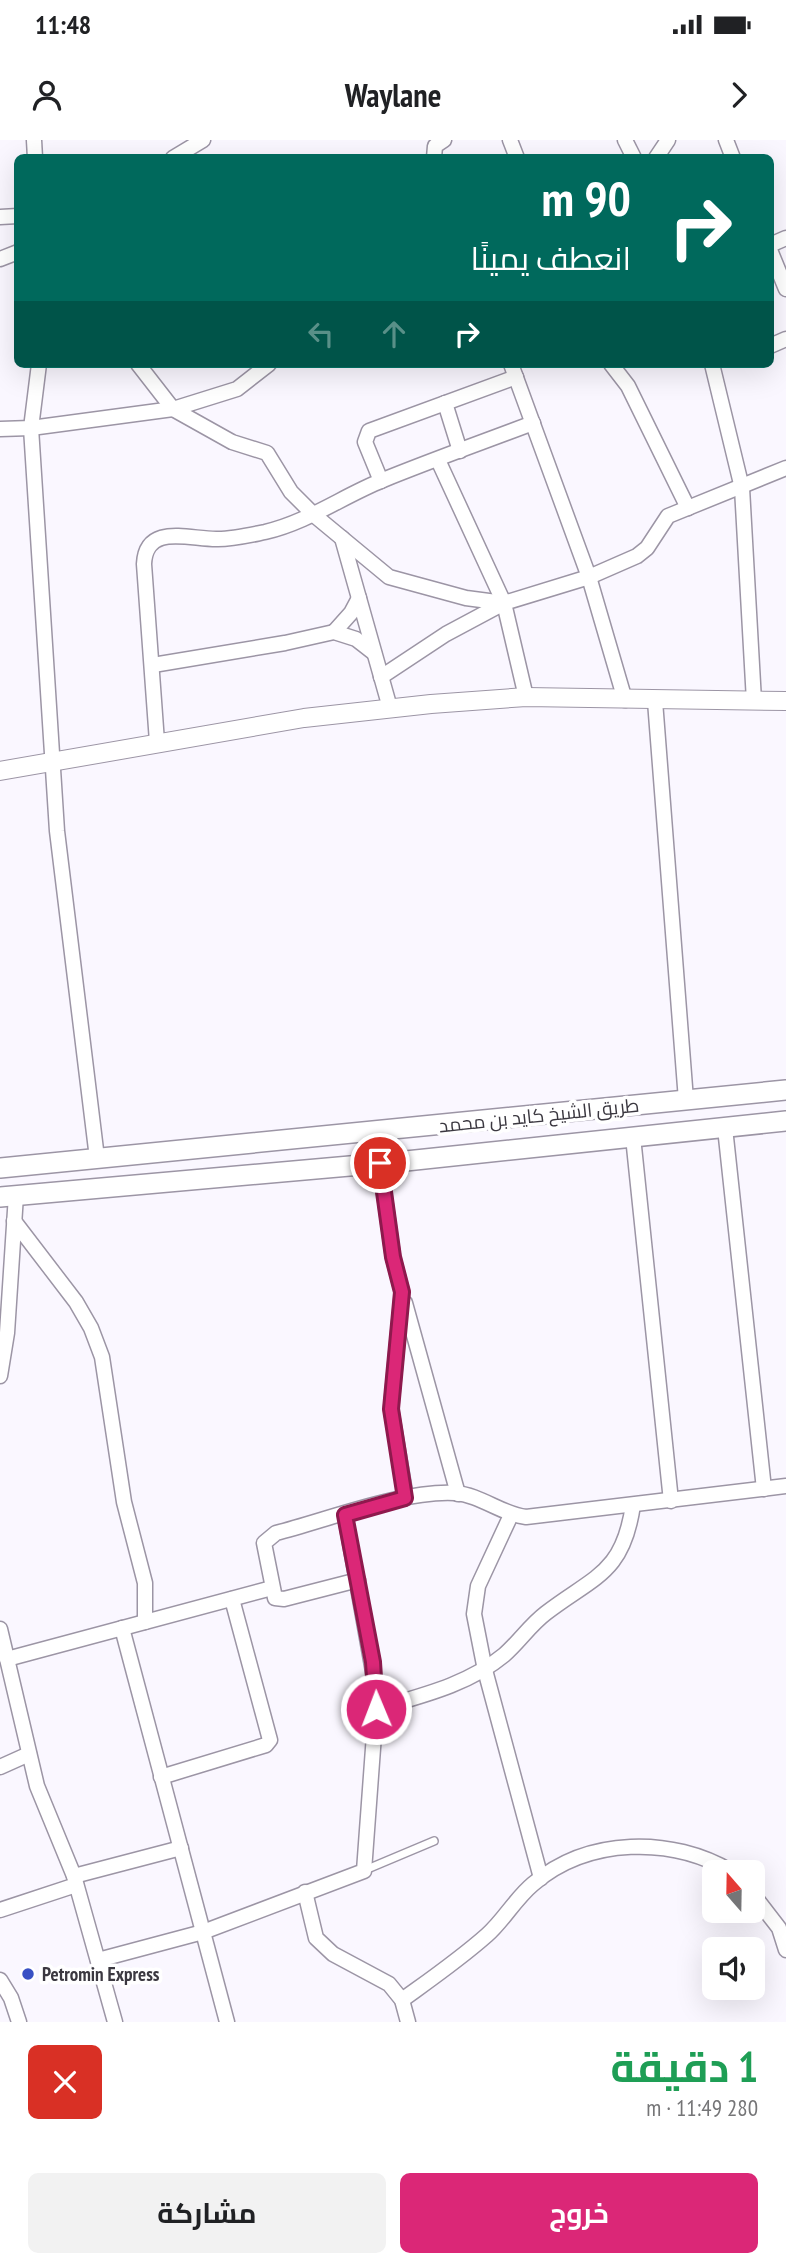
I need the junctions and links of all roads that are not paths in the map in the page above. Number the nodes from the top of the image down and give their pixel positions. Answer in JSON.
{"nodes":[{"id":1,"x":203,"y":140,"type":"edge"},
{"id":2,"x":444,"y":140,"type":"edge"},
{"id":3,"x":180,"y":154,"type":"edge"},
{"id":4,"x":435,"y":154,"type":"edge"},
{"id":5,"x":774,"y":258,"type":"edge"},
{"id":6,"x":786,"y":289,"type":"edge"},
{"id":7,"x":38,"y":368,"type":"edge"},
{"id":8,"x":141,"y":368,"type":"edge"},
{"id":9,"x":264,"y":368,"type":"edge"},
{"id":10,"x":614,"y":368,"type":"edge"},
{"id":11,"x":718,"y":368,"type":"edge"},
{"id":12,"x":514,"y":370,"type":"edge"},
{"id":13,"x":445,"y":403,"type":"junction"},
{"id":14,"x":173,"y":409,"type":"junction"},
{"id":15,"x":533,"y":423,"type":"junction"},
{"id":16,"x":31,"y":428,"type":"junction"},
{"id":17,"x":0,"y":429,"type":"edge"},
{"id":18,"x":460,"y":451,"type":"junction"},
{"id":19,"x":438,"y":460,"type":"junction"},
{"id":20,"x":786,"y":468,"type":"edge"},
{"id":21,"x":381,"y":481,"type":"junction"},
{"id":22,"x":742,"y":488,"type":"junction"},
{"id":23,"x":688,"y":508,"type":"junction"},
{"id":24,"x":314,"y":515,"type":"junction"},
{"id":25,"x":341,"y":536,"type":"junction"},
{"id":26,"x":589,"y":577,"type":"junction"},
{"id":27,"x":359,"y":598,"type":"junction"},
{"id":28,"x":504,"y":603,"type":"junction"},
{"id":29,"x":334,"y":632,"type":"junction"},
{"id":30,"x":374,"y":653,"type":"junction"},
{"id":31,"x":153,"y":665,"type":"junction"},
{"id":32,"x":381,"y":677,"type":"junction"},
{"id":33,"x":526,"y":697,"type":"junction"},
{"id":34,"x":625,"y":700,"type":"junction"},
{"id":35,"x":655,"y":701,"type":"junction"},
{"id":36,"x":754,"y":701,"type":"junction"},
{"id":37,"x":786,"y":701,"type":"edge"},
{"id":38,"x":390,"y":708,"type":"junction"},
{"id":39,"x":157,"y":742,"type":"junction"},
{"id":40,"x":54,"y":761,"type":"junction"},
{"id":41,"x":0,"y":771,"type":"edge"},
{"id":42,"x":786,"y":1090,"type":"edge"},
{"id":43,"x":686,"y":1100,"type":"junction"},
{"id":44,"x":786,"y":1121,"type":"edge"},
{"id":45,"x":725,"y":1128,"type":"junction"},
{"id":46,"x":633,"y":1137,"type":"junction"},
{"id":47,"x":97,"y":1158,"type":"junction"},
{"id":48,"x":380,"y":1163,"type":"junction"},
{"id":49,"x":0,"y":1168,"type":"edge"},
{"id":50,"x":8,"y":1196,"type":"edge"},
{"id":51,"x":14,"y":1221,"type":"junction"},
{"id":52,"x":402,"y":1292,"type":"junction"},
{"id":53,"x":0,"y":1376,"type":"edge"},
{"id":54,"x":786,"y":1486,"type":"edge"},
{"id":55,"x":764,"y":1489,"type":"junction"},
{"id":56,"x":458,"y":1493,"type":"junction"},
{"id":57,"x":405,"y":1498,"type":"junction"},
{"id":58,"x":671,"y":1501,"type":"junction"},
{"id":59,"x":633,"y":1505,"type":"junction"},
{"id":60,"x":345,"y":1515,"type":"junction"},
{"id":61,"x":511,"y":1516,"type":"junction"},
{"id":62,"x":358,"y":1580,"type":"junction"},
{"id":63,"x":272,"y":1588,"type":"junction"},
{"id":64,"x":232,"y":1599,"type":"junction"},
{"id":65,"x":145,"y":1622,"type":"junction"},
{"id":66,"x":122,"y":1628,"type":"junction"},
{"id":67,"x":0,"y":1629,"type":"edge"},
{"id":68,"x":7,"y":1659,"type":"junction"},
{"id":69,"x":485,"y":1670,"type":"junction"},
{"id":70,"x":376,"y":1709,"type":"junction"},
{"id":71,"x":29,"y":1754,"type":"junction"},
{"id":72,"x":0,"y":1767,"type":"edge"},
{"id":73,"x":162,"y":1777,"type":"junction"},
{"id":74,"x":433,"y":1841,"type":"dead end"},
{"id":75,"x":181,"y":1848,"type":"junction"},
{"id":76,"x":709,"y":1860,"type":"edge"},
{"id":77,"x":364,"y":1871,"type":"junction"},
{"id":78,"x":541,"y":1878,"type":"junction"},
{"id":79,"x":75,"y":1880,"type":"junction"},
{"id":80,"x":305,"y":1892,"type":"junction"},
{"id":81,"x":0,"y":1910,"type":"edge"},
{"id":82,"x":765,"y":1910,"type":"edge"},
{"id":83,"x":203,"y":1932,"type":"junction"},
{"id":84,"x":786,"y":1950,"type":"edge"},
{"id":85,"x":98,"y":1960,"type":"junction"},
{"id":86,"x":0,"y":1980,"type":"edge"},
{"id":87,"x":402,"y":2000,"type":"junction"},
{"id":88,"x":19,"y":2022,"type":"edge"},
{"id":89,"x":115,"y":2022,"type":"edge"},
{"id":90,"x":227,"y":2022,"type":"edge"},
{"id":91,"x":408,"y":2022,"type":"edge"}],
"edges":[{"from":1,"to":3,"type":"street"},
{"from":2,"to":4,"type":"street"},
{"from":5,"to":6,"type":"street"},
{"from":7,"to":16,"type":"street"},
{"from":8,"to":14,"type":"street"},
{"from":9,"to":14,"type":"street"},
{"from":10,"to":23,"type":"street"},
{"from":11,"to":22,"type":"street"},
{"from":12,"to":13,"type":"street"},
{"from":12,"to":15,"type":"street"},
{"from":13,"to":18,"type":"street"},
{"from":13,"to":21,"type":"street"},
{"from":14,"to":16,"type":"street"},
{"from":14,"to":24,"type":"street"},
{"from":15,"to":18,"type":"street"},
{"from":15,"to":26,"type":"street"},
{"from":16,"to":17,"type":"street"},
{"from":16,"to":40,"type":"street"},
{"from":18,"to":19,"type":"street"},
{"from":19,"to":21,"type":"street"},
{"from":19,"to":28,"type":"street"},
{"from":20,"to":22,"type":"street"},
{"from":21,"to":24,"type":"street"},
{"from":22,"to":23,"type":"street"},
{"from":22,"to":36,"type":"street"},
{"from":23,"to":26,"type":"street"},
{"from":24,"to":25,"type":"street"},
{"from":24,"to":31,"type":"street"},
{"from":25,"to":27,"type":"street"},
{"from":25,"to":28,"type":"street"},
{"from":26,"to":28,"type":"street"},
{"from":26,"to":34,"type":"street"},
{"from":27,"to":29,"type":"street"},
{"from":27,"to":30,"type":"street"},
{"from":28,"to":32,"type":"street"},
{"from":28,"to":33,"type":"street"},
{"from":29,"to":30,"type":"street"},
{"from":29,"to":31,"type":"street"},
{"from":30,"to":32,"type":"street"},
{"from":31,"to":39,"type":"street"},
{"from":32,"to":38,"type":"street"},
{"from":33,"to":34,"type":"street"},
{"from":33,"to":38,"type":"street"},
{"from":34,"to":35,"type":"street"},
{"from":35,"to":36,"type":"street"},
{"from":35,"to":43,"type":"street"},
{"from":36,"to":37,"type":"street"},
{"from":38,"to":39,"type":"street"},
{"from":39,"to":40,"type":"street"},
{"from":40,"to":41,"type":"street"},
{"from":40,"to":47,"type":"street"},
{"from":42,"to":43,"type":"main road","name":"طريق الشيخ كايد بن محمد"},
{"from":43,"to":47,"type":"main road","name":"طريق الشيخ كايد بن محمد"},
{"from":44,"to":45,"type":"main road","name":"طريق الشيخ كايد بن محمد"},
{"from":45,"to":46,"type":"main road","name":"طريق الشيخ كايد بن محمد"},
{"from":45,"to":55,"type":"street"},
{"from":46,"to":48,"type":"main road","name":"طريق الشيخ كايد بن محمد"},
{"from":46,"to":58,"type":"street"},
{"from":47,"to":49,"type":"main road","name":"طريق الشيخ كايد بن محمد"},
{"from":48,"to":50,"type":"main road","name":"طريق الشيخ كايد بن محمد"},
{"from":48,"to":52,"type":"street"},
{"from":50,"to":51,"type":"street"},
{"from":51,"to":53,"type":"street"},
{"from":51,"to":65,"type":"street"},
{"from":52,"to":56,"type":"street"},
{"from":52,"to":57,"type":"street"},
{"from":54,"to":55,"type":"street"},
{"from":55,"to":58,"type":"street"},
{"from":56,"to":57,"type":"street"},
{"from":56,"to":61,"type":"street"},
{"from":57,"to":60,"type":"street"},
{"from":58,"to":59,"type":"street"},
{"from":59,"to":61,"type":"street"},
{"from":59,"to":69,"type":"street"},
{"from":60,"to":62,"type":"street"},
{"from":60,"to":63,"type":"street"},
{"from":61,"to":69,"type":"street"},
{"from":62,"to":63,"type":"street"},
{"from":62,"to":70,"type":"street"},
{"from":63,"to":64,"type":"street"},
{"from":64,"to":65,"type":"street"},
{"from":64,"to":73,"type":"street"},
{"from":65,"to":66,"type":"street"},
{"from":66,"to":68,"type":"street"},
{"from":66,"to":73,"type":"street"},
{"from":67,"to":68,"type":"street"},
{"from":68,"to":71,"type":"street"},
{"from":69,"to":70,"type":"street"},
{"from":69,"to":78,"type":"street"},
{"from":70,"to":77,"type":"street"},
{"from":71,"to":72,"type":"street"},
{"from":71,"to":79,"type":"street"},
{"from":73,"to":75,"type":"street"},
{"from":74,"to":77,"type":"lane"},
{"from":75,"to":79,"type":"street"},
{"from":75,"to":83,"type":"street"},
{"from":76,"to":78,"type":"street"},
{"from":77,"to":80,"type":"street"},
{"from":78,"to":87,"type":"street"},
{"from":79,"to":81,"type":"street"},
{"from":79,"to":85,"type":"street"},
{"from":80,"to":83,"type":"street"},
{"from":80,"to":87,"type":"street"},
{"from":82,"to":84,"type":"street"},
{"from":83,"to":85,"type":"street"},
{"from":83,"to":90,"type":"street"},
{"from":85,"to":89,"type":"street"},
{"from":86,"to":88,"type":"street"},
{"from":87,"to":91,"type":"street"}]}
